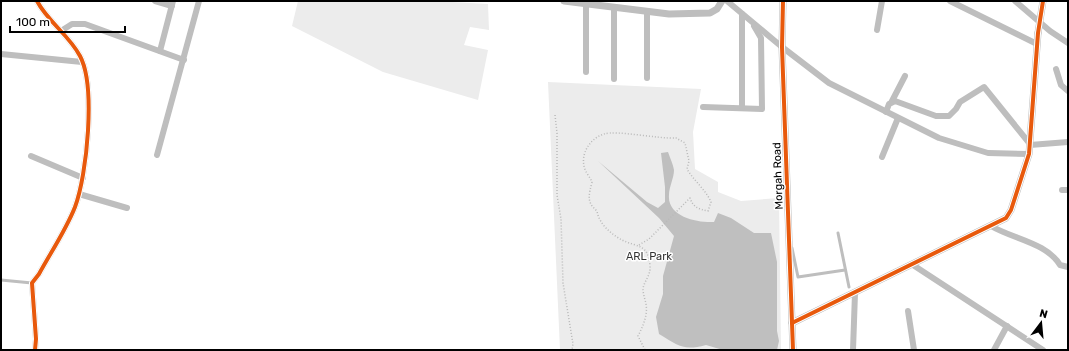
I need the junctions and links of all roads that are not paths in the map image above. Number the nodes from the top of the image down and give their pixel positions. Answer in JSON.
{"nodes":[{"id":1,"x":37,"y":1,"type":"edge"},
{"id":2,"x":155,"y":1,"type":"edge"},
{"id":3,"x":200,"y":1,"type":"edge"},
{"id":4,"x":564,"y":1,"type":"edge"},
{"id":5,"x":722,"y":1,"type":"edge"},
{"id":6,"x":727,"y":1,"type":"edge"},
{"id":7,"x":783,"y":1,"type":"edge"},
{"id":8,"x":882,"y":1,"type":"edge"},
{"id":9,"x":950,"y":1,"type":"edge"},
{"id":10,"x":1015,"y":1,"type":"edge"},
{"id":11,"x":1043,"y":1,"type":"edge"},
{"id":12,"x":173,"y":4,"type":"edge"},
{"id":13,"x":586,"y":4,"type":"junction"},
{"id":14,"x":614,"y":7,"type":"junction"},
{"id":15,"x":647,"y":11,"type":"junction"},
{"id":16,"x":742,"y":14,"type":"junction"},
{"id":17,"x":752,"y":22,"type":"junction"},
{"id":18,"x":877,"y":30,"type":"dead end"},
{"id":19,"x":61,"y":31,"type":"junction"},
{"id":20,"x":1068,"y":43,"type":"edge"},
{"id":21,"x":1037,"y":44,"type":"junction"},
{"id":22,"x":782,"y":47,"type":"junction"},
{"id":23,"x":160,"y":51,"type":"junction"},
{"id":24,"x":1,"y":54,"type":"edge"},
{"id":25,"x":184,"y":60,"type":"junction"},
{"id":26,"x":82,"y":62,"type":"junction"},
{"id":27,"x":1056,"y":69,"type":"dead end"},
{"id":28,"x":586,"y":72,"type":"dead end"},
{"id":29,"x":905,"y":76,"type":"dead end"},
{"id":30,"x":647,"y":78,"type":"dead end"},
{"id":31,"x":614,"y":79,"type":"dead end"},
{"id":32,"x":1068,"y":91,"type":"edge"},
{"id":33,"x":892,"y":101,"type":"junction"},
{"id":34,"x":702,"y":107,"type":"dead end"},
{"id":35,"x":742,"y":108,"type":"junction"},
{"id":36,"x":886,"y":112,"type":"junction"},
{"id":37,"x":898,"y":118,"type":"junction"},
{"id":38,"x":1068,"y":142,"type":"edge"},
{"id":39,"x":1030,"y":145,"type":"junction"},
{"id":40,"x":1029,"y":154,"type":"junction"},
{"id":41,"x":157,"y":155,"type":"dead end"},
{"id":42,"x":31,"y":156,"type":"dead end"},
{"id":43,"x":882,"y":156,"type":"dead end"},
{"id":44,"x":83,"y":178,"type":"junction"},
{"id":45,"x":79,"y":194,"type":"junction"},
{"id":46,"x":127,"y":208,"type":"dead end"},
{"id":47,"x":992,"y":226,"type":"junction"},
{"id":48,"x":789,"y":230,"type":"junction"},
{"id":49,"x":838,"y":232,"type":"dead end"},
{"id":50,"x":913,"y":265,"type":"junction"},
{"id":51,"x":1068,"y":267,"type":"edge"},
{"id":52,"x":845,"y":270,"type":"junction"},
{"id":53,"x":1,"y":280,"type":"edge"},
{"id":54,"x":32,"y":283,"type":"junction"},
{"id":55,"x":849,"y":288,"type":"dead end"},
{"id":56,"x":855,"y":293,"type":"junction"},
{"id":57,"x":908,"y":311,"type":"dead end"},
{"id":58,"x":792,"y":323,"type":"junction"},
{"id":59,"x":1007,"y":326,"type":"junction"},
{"id":60,"x":35,"y":350,"type":"edge"},
{"id":61,"x":793,"y":350,"type":"edge"},
{"id":62,"x":853,"y":350,"type":"edge"},
{"id":63,"x":914,"y":350,"type":"edge"},
{"id":64,"x":994,"y":350,"type":"edge"},
{"id":65,"x":1043,"y":350,"type":"edge"}],
"edges":[{"from":1,"to":19,"type":"street"},
{"from":2,"to":12,"type":"street"},
{"from":3,"to":25,"type":"street"},
{"from":4,"to":13,"type":"street"},
{"from":5,"to":15,"type":"street"},
{"from":6,"to":16,"type":"street"},
{"from":7,"to":22,"type":"street","name":"Morgah Road"},
{"from":8,"to":18,"type":"street"},
{"from":9,"to":21,"type":"street"},
{"from":10,"to":20,"type":"street"},
{"from":11,"to":21,"type":"street","bridge":true},
{"from":12,"to":23,"type":"street"},
{"from":13,"to":14,"type":"street"},
{"from":13,"to":28,"type":"street"},
{"from":14,"to":15,"type":"street"},
{"from":14,"to":31,"type":"street"},
{"from":15,"to":30,"type":"street"},
{"from":16,"to":17,"type":"street"},
{"from":16,"to":35,"type":"street"},
{"from":17,"to":22,"type":"street"},
{"from":17,"to":35,"type":"street"},
{"from":19,"to":23,"type":"street"},
{"from":19,"to":26,"type":"street"},
{"from":21,"to":39,"type":"street"},
{"from":22,"to":36,"type":"street"},
{"from":22,"to":48,"type":"street","name":"Morgah Road"},
{"from":23,"to":25,"type":"street"},
{"from":24,"to":26,"type":"street"},
{"from":25,"to":41,"type":"street"},
{"from":26,"to":44,"type":"street"},
{"from":27,"to":32,"type":"street"},
{"from":29,"to":33,"type":"street"},
{"from":33,"to":36,"type":"street"},
{"from":33,"to":39,"type":"street"},
{"from":34,"to":35,"type":"street"},
{"from":36,"to":37,"type":"street"},
{"from":37,"to":40,"type":"street"},
{"from":37,"to":43,"type":"street"},
{"from":38,"to":39,"type":"street"},
{"from":39,"to":40,"type":"street"},
{"from":40,"to":47,"type":"street"},
{"from":42,"to":44,"type":"street"},
{"from":44,"to":45,"type":"street"},
{"from":45,"to":46,"type":"street"},
{"from":45,"to":54,"type":"street"},
{"from":47,"to":50,"type":"street"},
{"from":47,"to":51,"type":"street"},
{"from":48,"to":52,"type":"lane"},
{"from":48,"to":58,"type":"street","name":"Morgah Road"},
{"from":49,"to":52,"type":"lane"},
{"from":50,"to":56,"type":"street"},
{"from":50,"to":59,"type":"street"},
{"from":52,"to":55,"type":"lane"},
{"from":53,"to":54,"type":"lane"},
{"from":54,"to":60,"type":"street"},
{"from":56,"to":58,"type":"street"},
{"from":56,"to":62,"type":"street"},
{"from":57,"to":63,"type":"street"},
{"from":58,"to":61,"type":"street","name":"Morgah Road"},
{"from":59,"to":64,"type":"street"},
{"from":59,"to":65,"type":"street"}]}
